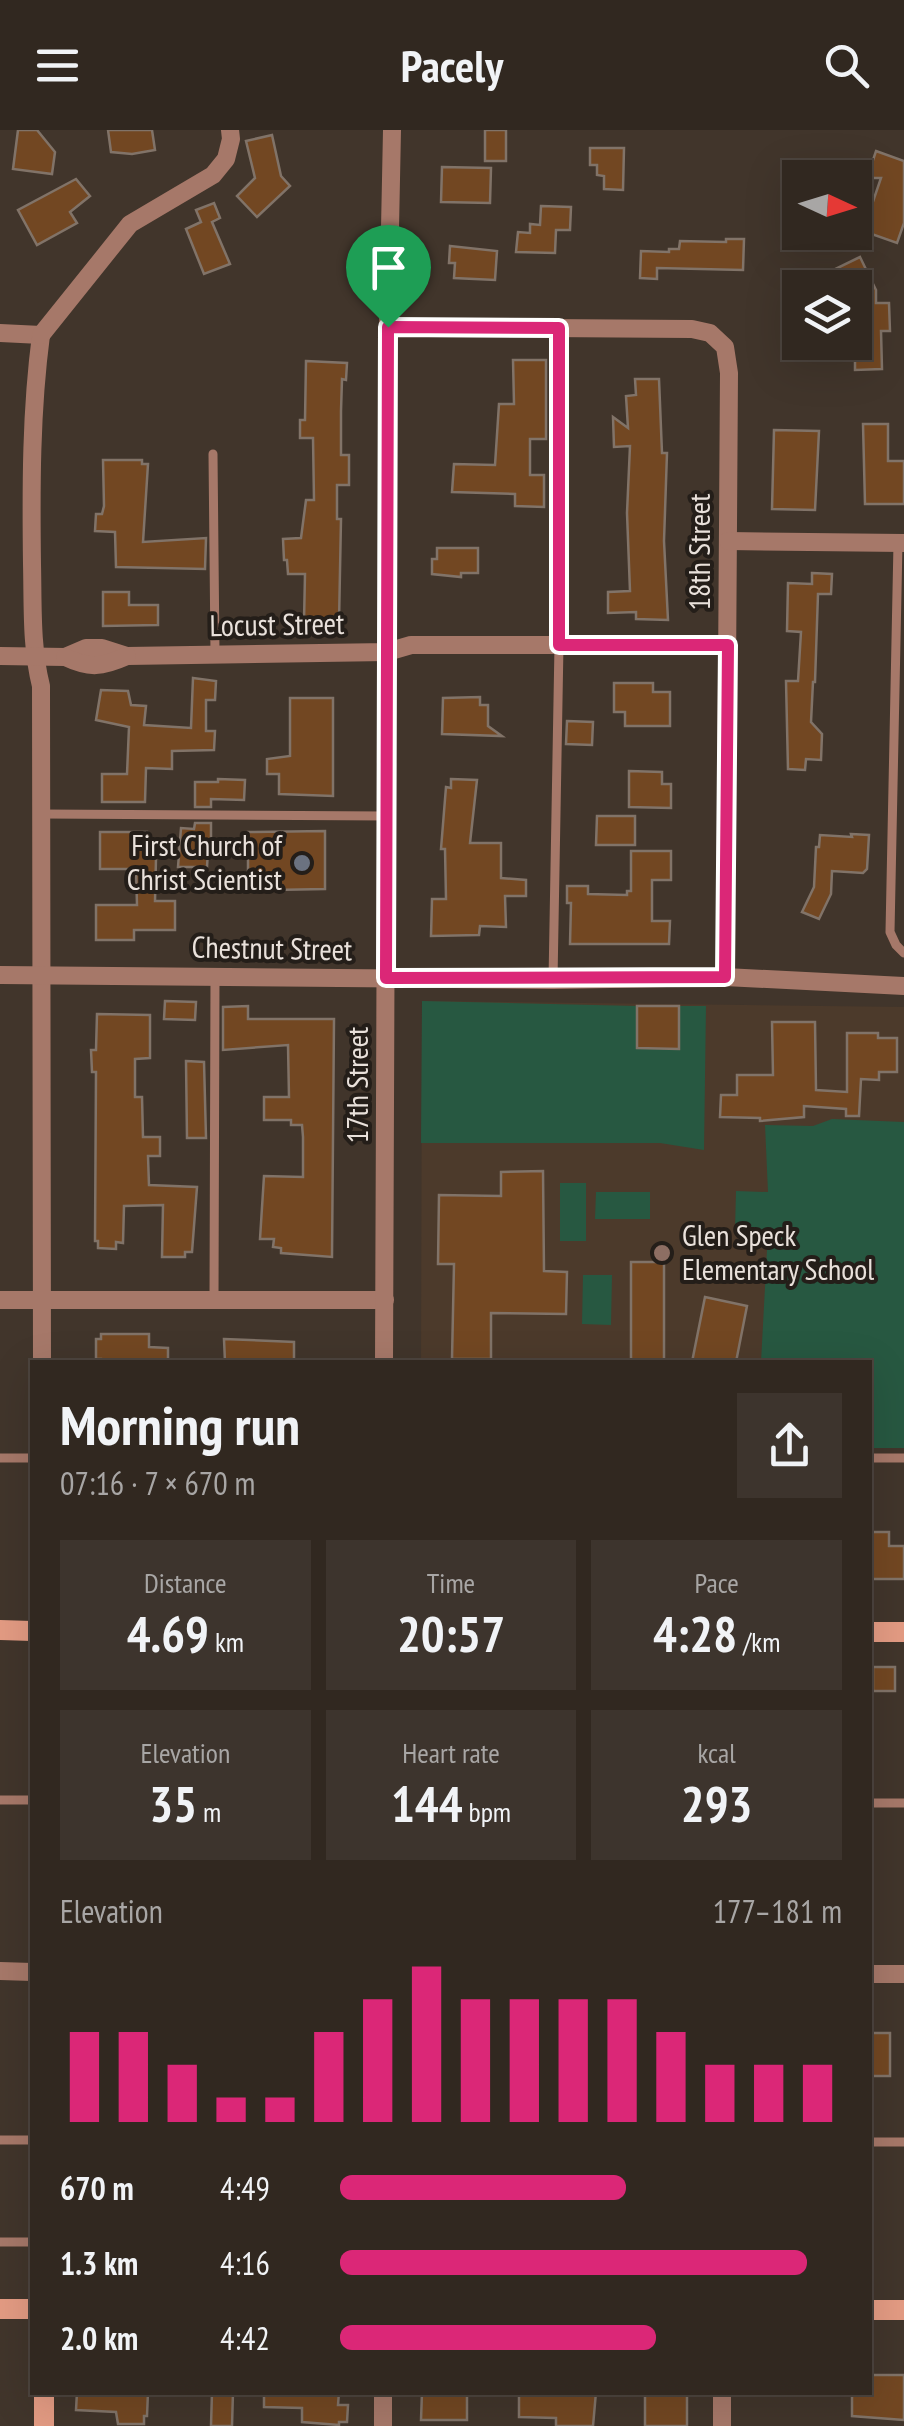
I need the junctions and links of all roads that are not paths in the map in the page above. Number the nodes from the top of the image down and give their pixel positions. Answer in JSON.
{"nodes":[{"id":1,"x":230,"y":130,"type":"edge"},
{"id":2,"x":392,"y":130,"type":"edge"},
{"id":3,"x":388,"y":327,"type":"junction"},
{"id":4,"x":559,"y":328,"type":"junction"},
{"id":5,"x":0,"y":332,"type":"edge"},
{"id":6,"x":41,"y":334,"type":"junction"},
{"id":7,"x":213,"y":454,"type":"dead end"},
{"id":8,"x":728,"y":541,"type":"junction"},
{"id":9,"x":901,"y":543,"type":"edge"},
{"id":10,"x":559,"y":645,"type":"junction"},
{"id":11,"x":728,"y":645,"type":"junction"},
{"id":12,"x":387,"y":652,"type":"junction"},
{"id":13,"x":215,"y":653,"type":"junction"},
{"id":14,"x":0,"y":656,"type":"edge"},
{"id":15,"x":34,"y":656,"type":"junction"},
{"id":16,"x":42,"y":814,"type":"junction"},
{"id":17,"x":387,"y":816,"type":"junction"},
{"id":18,"x":904,"y":953,"type":"edge"},
{"id":19,"x":0,"y":975,"type":"edge"},
{"id":20,"x":42,"y":975,"type":"junction"},
{"id":21,"x":215,"y":976,"type":"junction"},
{"id":22,"x":725,"y":977,"type":"junction"},
{"id":23,"x":386,"y":978,"type":"junction"},
{"id":24,"x":553,"y":980,"type":"junction"},
{"id":25,"x":904,"y":986,"type":"edge"},
{"id":26,"x":0,"y":1300,"type":"edge"},
{"id":27,"x":42,"y":1300,"type":"junction"},
{"id":28,"x":214,"y":1300,"type":"junction"},
{"id":29,"x":385,"y":1300,"type":"junction"},
{"id":30,"x":42,"y":1360,"type":"edge"},
{"id":31,"x":384,"y":1360,"type":"edge"},
{"id":32,"x":0,"y":1458,"type":"edge"},
{"id":33,"x":30,"y":1458,"type":"edge"},
{"id":34,"x":872,"y":1458,"type":"edge"},
{"id":35,"x":904,"y":1458,"type":"edge"},
{"id":36,"x":0,"y":1630,"type":"edge"},
{"id":37,"x":30,"y":1630,"type":"edge"},
{"id":38,"x":872,"y":1632,"type":"edge"},
{"id":39,"x":904,"y":1632,"type":"edge"},
{"id":40,"x":0,"y":1800,"type":"edge"},
{"id":41,"x":30,"y":1800,"type":"edge"},
{"id":42,"x":872,"y":1802,"type":"edge"},
{"id":43,"x":904,"y":1803,"type":"edge"},
{"id":44,"x":0,"y":1972,"type":"edge"},
{"id":45,"x":30,"y":1972,"type":"edge"},
{"id":46,"x":872,"y":1974,"type":"edge"},
{"id":47,"x":904,"y":1974,"type":"edge"},
{"id":48,"x":0,"y":2140,"type":"edge"},
{"id":49,"x":30,"y":2140,"type":"edge"},
{"id":50,"x":872,"y":2142,"type":"edge"},
{"id":51,"x":904,"y":2142,"type":"edge"},
{"id":52,"x":0,"y":2242,"type":"edge"},
{"id":53,"x":30,"y":2242,"type":"edge"},
{"id":54,"x":0,"y":2309,"type":"edge"},
{"id":55,"x":30,"y":2309,"type":"edge"},
{"id":56,"x":872,"y":2310,"type":"edge"},
{"id":57,"x":904,"y":2310,"type":"edge"},
{"id":58,"x":44,"y":2395,"type":"edge"},
{"id":59,"x":384,"y":2395,"type":"edge"},
{"id":60,"x":722,"y":2395,"type":"edge"},
{"id":61,"x":44,"y":2426,"type":"edge"},
{"id":62,"x":384,"y":2426,"type":"edge"},
{"id":63,"x":722,"y":2426,"type":"edge"}],
"edges":[{"from":1,"to":6,"type":"street"},
{"from":2,"to":3,"type":"street","name":"17th Street"},
{"from":3,"to":4,"type":"street"},
{"from":3,"to":12,"type":"street","name":"17th Street"},
{"from":4,"to":8,"type":"street","name":"18th Street"},
{"from":4,"to":10,"type":"lane"},
{"from":5,"to":6,"type":"street"},
{"from":6,"to":15,"type":"street"},
{"from":7,"to":13,"type":"lane"},
{"from":8,"to":9,"type":"street"},
{"from":8,"to":11,"type":"street","name":"18th Street"},
{"from":9,"to":18,"type":"lane"},
{"from":10,"to":11,"type":"street","name":"Locust Street"},
{"from":10,"to":12,"type":"street","name":"Locust Street"},
{"from":10,"to":24,"type":"lane"},
{"from":11,"to":22,"type":"street","name":"18th Street"},
{"from":12,"to":13,"type":"street","name":"Locust Street"},
{"from":12,"to":17,"type":"street","name":"17th Street"},
{"from":13,"to":15,"type":"street","name":"Locust Street"},
{"from":14,"to":15,"type":"street","name":"Locust Street"},
{"from":15,"to":16,"type":"street"},
{"from":16,"to":17,"type":"lane"},
{"from":16,"to":20,"type":"street"},
{"from":17,"to":23,"type":"street","name":"17th Street"},
{"from":19,"to":20,"type":"street","name":"Chestnut Street"},
{"from":20,"to":21,"type":"street","name":"Chestnut Street"},
{"from":20,"to":27,"type":"street"},
{"from":21,"to":23,"type":"street","name":"Chestnut Street"},
{"from":21,"to":28,"type":"lane"},
{"from":22,"to":24,"type":"street","name":"Chestnut Street"},
{"from":22,"to":25,"type":"street","name":"Chestnut Street"},
{"from":23,"to":24,"type":"street","name":"Chestnut Street"},
{"from":23,"to":29,"type":"street","name":"17th Street"},
{"from":26,"to":27,"type":"street"},
{"from":27,"to":28,"type":"street"},
{"from":27,"to":30,"type":"street"},
{"from":28,"to":29,"type":"street"},
{"from":29,"to":31,"type":"street","name":"17th Street"},
{"from":32,"to":33,"type":"lane"},
{"from":34,"to":35,"type":"lane"},
{"from":36,"to":37,"type":"street"},
{"from":38,"to":39,"type":"street"},
{"from":40,"to":41,"type":"lane"},
{"from":42,"to":43,"type":"lane"},
{"from":44,"to":45,"type":"street"},
{"from":46,"to":47,"type":"street"},
{"from":48,"to":49,"type":"lane"},
{"from":50,"to":51,"type":"lane"},
{"from":52,"to":53,"type":"lane"},
{"from":54,"to":55,"type":"street"},
{"from":56,"to":57,"type":"street"},
{"from":58,"to":61,"type":"street"},
{"from":59,"to":62,"type":"street"},
{"from":60,"to":63,"type":"street"}]}
